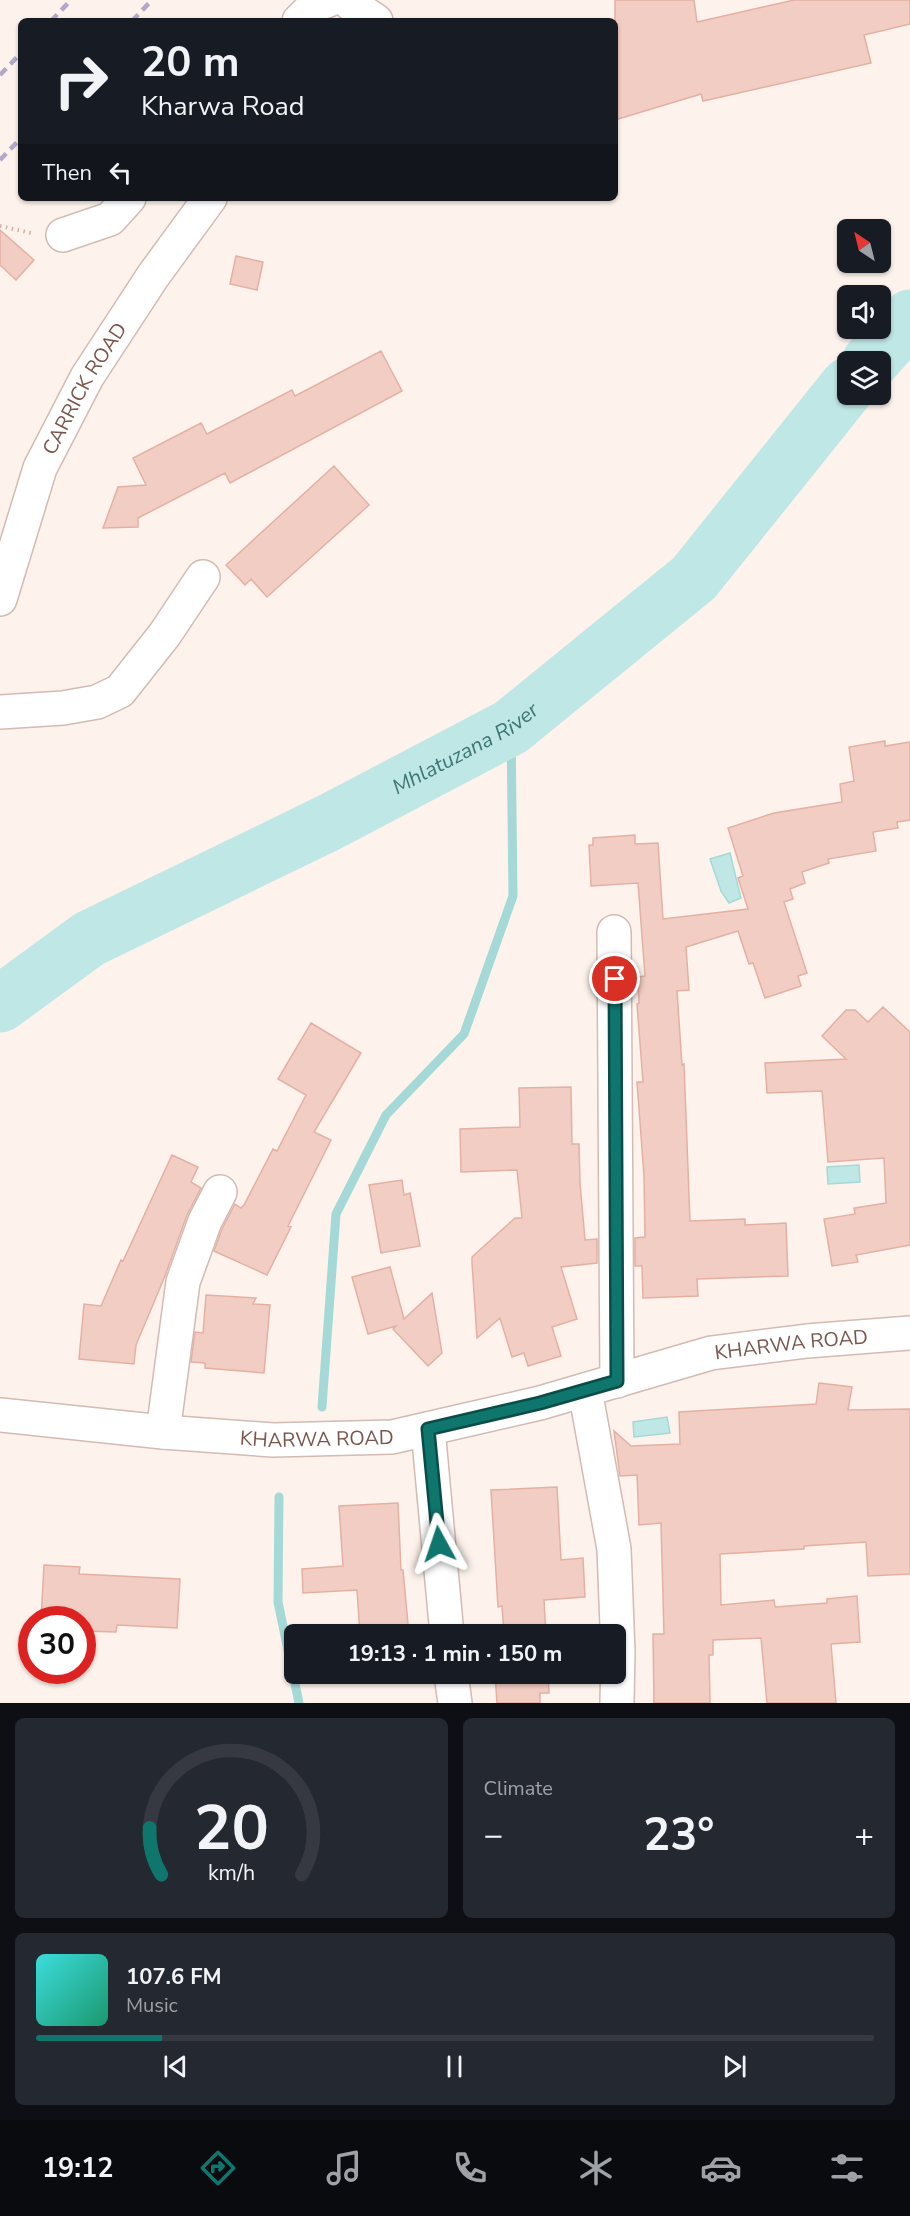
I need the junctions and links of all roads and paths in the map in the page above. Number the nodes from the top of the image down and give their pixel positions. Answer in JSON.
{"nodes":[{"id":1,"x":349,"y":8,"type":"edge"},
{"id":2,"x":302,"y":18,"type":"edge"},
{"id":3,"x":126,"y":201,"type":"edge"},
{"id":4,"x":208,"y":201,"type":"edge"},
{"id":5,"x":63,"y":235,"type":"dead end"},
{"id":6,"x":203,"y":577,"type":"dead end"},
{"id":7,"x":0,"y":599,"type":"edge"},
{"id":8,"x":0,"y":712,"type":"edge"},
{"id":9,"x":614,"y":932,"type":"dead end"},
{"id":10,"x":220,"y":1192,"type":"dead end"},
{"id":11,"x":910,"y":1333,"type":"edge"},
{"id":12,"x":617,"y":1381,"type":"junction"},
{"id":13,"x":585,"y":1390,"type":"junction"},
{"id":14,"x":0,"y":1415,"type":"edge"},
{"id":15,"x":428,"y":1429,"type":"junction"},
{"id":16,"x":163,"y":1432,"type":"junction"},
{"id":17,"x":446,"y":1624,"type":"edge"},
{"id":18,"x":452,"y":1684,"type":"edge"},
{"id":19,"x":454,"y":1703,"type":"edge"},
{"id":20,"x":617,"y":1703,"type":"edge"}],
"edges":[{"from":1,"to":2,"type":"street"},
{"from":3,"to":5,"type":"street"},
{"from":4,"to":7,"type":"street","name":"CARRICK ROAD"},
{"from":6,"to":8,"type":"street"},
{"from":9,"to":12,"type":"street"},
{"from":10,"to":16,"type":"street"},
{"from":11,"to":12,"type":"street","name":"KHARWA ROAD"},
{"from":12,"to":13,"type":"street","name":"KHARWA ROAD"},
{"from":13,"to":15,"type":"street","name":"KHARWA ROAD"},
{"from":13,"to":20,"type":"street"},
{"from":14,"to":16,"type":"street","name":"KHARWA ROAD"},
{"from":15,"to":16,"type":"street","name":"KHARWA ROAD"},
{"from":15,"to":17,"type":"street"},
{"from":18,"to":19,"type":"street"}]}
